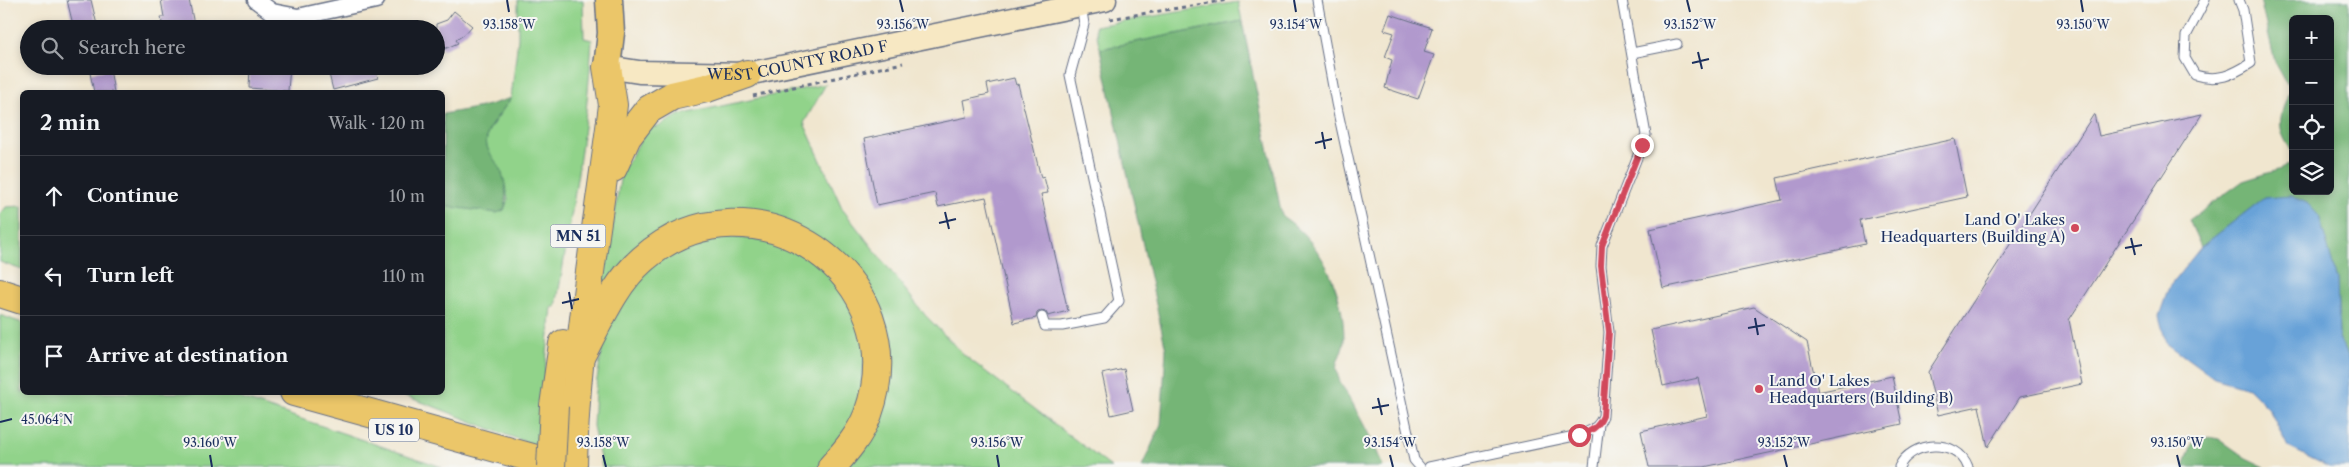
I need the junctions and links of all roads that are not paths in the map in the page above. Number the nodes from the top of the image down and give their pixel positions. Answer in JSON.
{"nodes":[{"id":1,"x":256,"y":0,"type":"edge"},
{"id":2,"x":376,"y":0,"type":"edge"},
{"id":3,"x":609,"y":0,"type":"edge"},
{"id":4,"x":1105,"y":0,"type":"edge"},
{"id":5,"x":1316,"y":0,"type":"edge"},
{"id":6,"x":1622,"y":0,"type":"edge"},
{"id":7,"x":2205,"y":0,"type":"edge"},
{"id":8,"x":2239,"y":0,"type":"edge"},
{"id":9,"x":1082,"y":10,"type":"edge"},
{"id":10,"x":1677,"y":44,"type":"dead end"},
{"id":11,"x":1632,"y":53,"type":"junction"},
{"id":12,"x":607,"y":67,"type":"junction"},
{"id":13,"x":746,"y":86,"type":"junction"},
{"id":14,"x":602,"y":190,"type":"junction"},
{"id":15,"x":0,"y":293,"type":"edge"},
{"id":16,"x":20,"y":299,"type":"edge"},
{"id":17,"x":1042,"y":317,"type":"dead end"},
{"id":18,"x":580,"y":357,"type":"junction"},
{"id":19,"x":295,"y":395,"type":"edge"},
{"id":20,"x":306,"y":395,"type":"edge"},
{"id":21,"x":1600,"y":424,"type":"junction"},
{"id":22,"x":570,"y":459,"type":"edge"},
{"id":23,"x":501,"y":467,"type":"edge"},
{"id":24,"x":552,"y":467,"type":"edge"},
{"id":25,"x":832,"y":467,"type":"edge"},
{"id":26,"x":1420,"y":467,"type":"edge"},
{"id":27,"x":1429,"y":467,"type":"edge"},
{"id":28,"x":1594,"y":467,"type":"edge"},
{"id":29,"x":1899,"y":467,"type":"edge"},
{"id":30,"x":1968,"y":467,"type":"edge"}],
"edges":[{"from":1,"to":2,"type":"street"},
{"from":3,"to":12,"type":"main road"},
{"from":4,"to":9,"type":"street","name":"WEST COUNTY ROAD F"},
{"from":5,"to":26,"type":"lane"},
{"from":6,"to":11,"type":"lane"},
{"from":7,"to":8,"type":"lane"},
{"from":9,"to":13,"type":"street","name":"WEST COUNTY ROAD F"},
{"from":9,"to":17,"type":"lane"},
{"from":10,"to":11,"type":"lane"},
{"from":11,"to":21,"type":"lane"},
{"from":12,"to":13,"type":"street","name":"WEST COUNTY ROAD F"},
{"from":12,"to":14,"type":"highway","number":"MN 51"},
{"from":12,"to":24,"type":"highway","number":"MN 51","bridge":true},
{"from":13,"to":14,"type":"highway"},
{"from":14,"to":18,"type":"highway","number":"MN 51"},
{"from":15,"to":16,"type":"highway"},
{"from":18,"to":22,"type":"highway","number":"MN 51"},
{"from":18,"to":25,"type":"highway"},
{"from":19,"to":23,"type":"highway","number":"US 10"},
{"from":20,"to":22,"type":"highway"},
{"from":21,"to":27,"type":"lane"},
{"from":21,"to":28,"type":"lane"},
{"from":29,"to":30,"type":"lane"}]}
